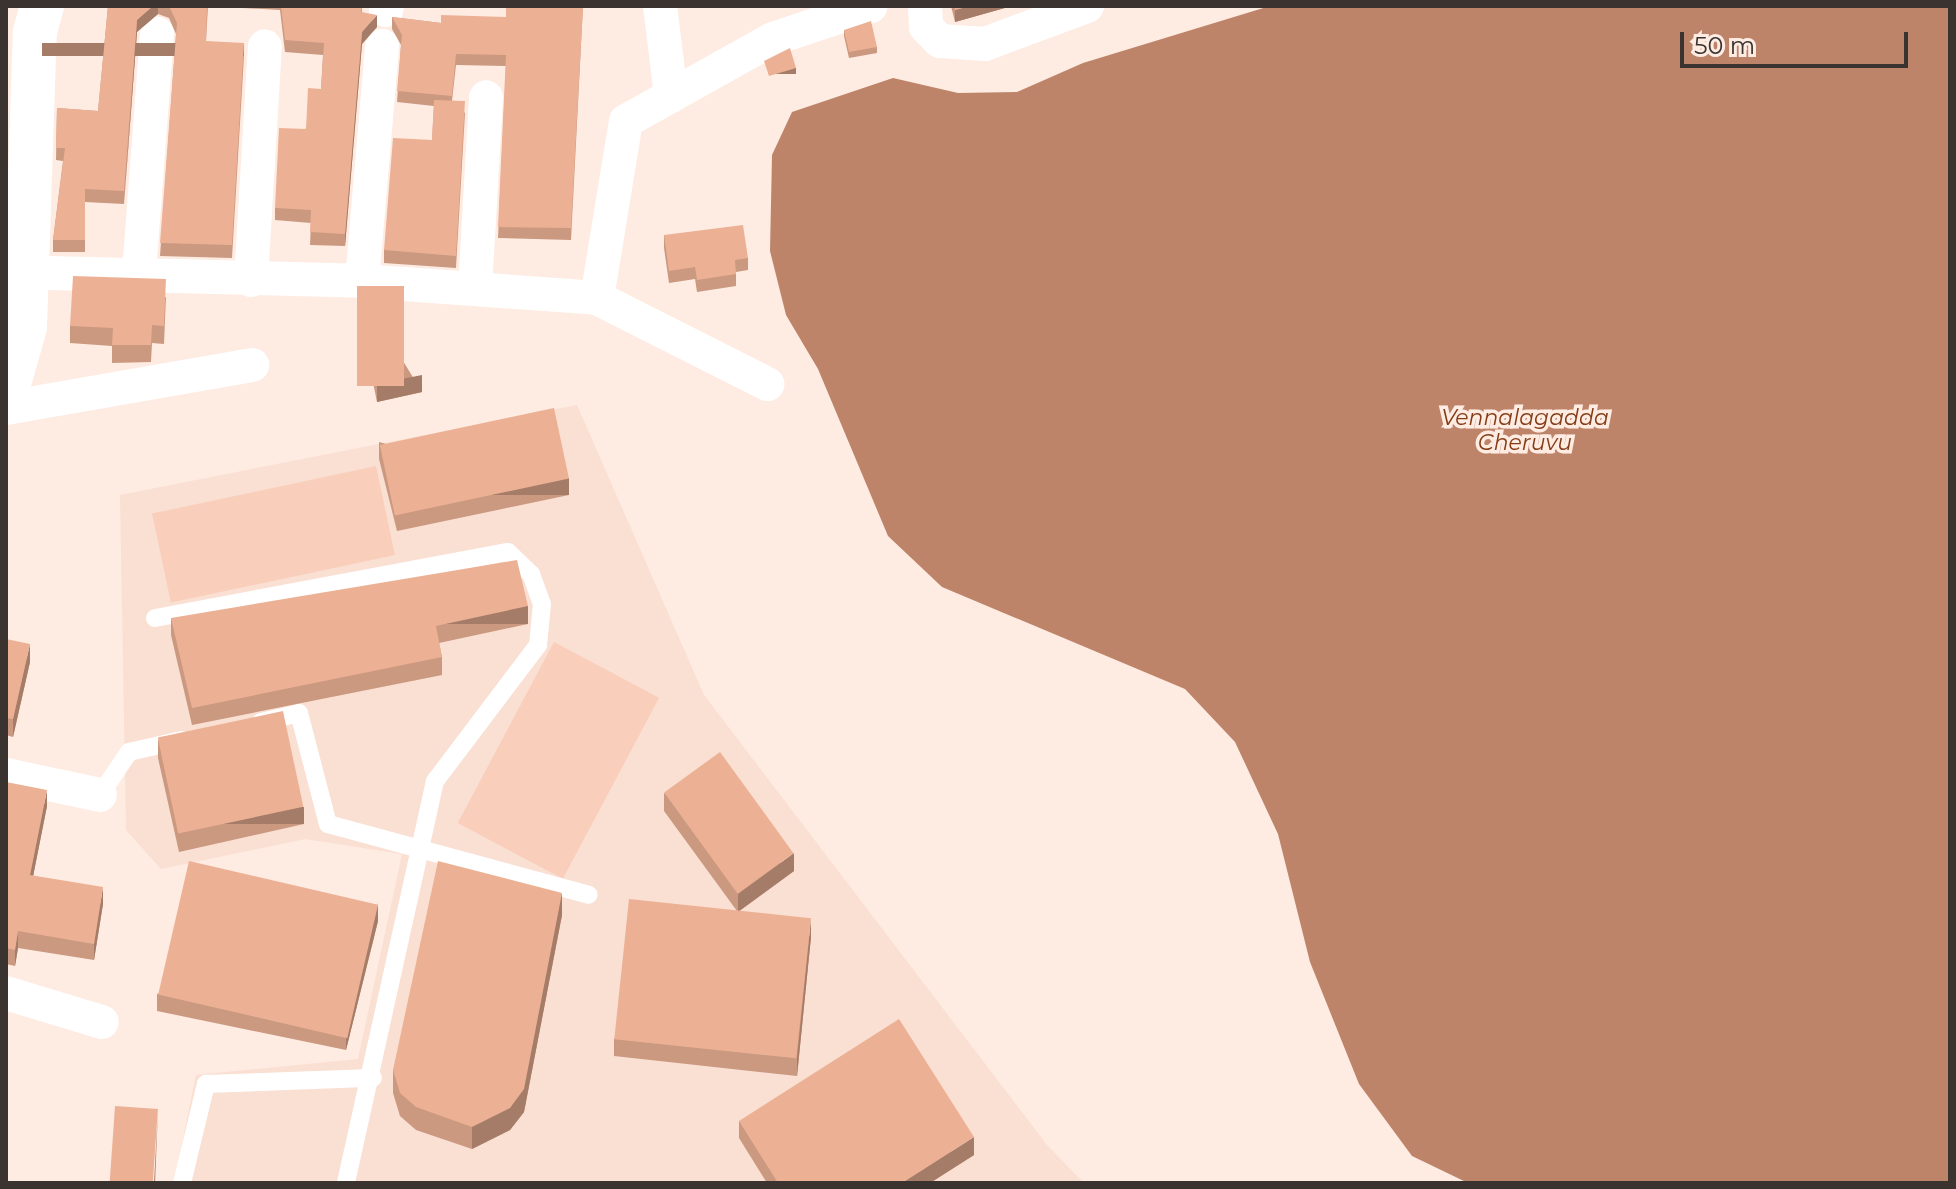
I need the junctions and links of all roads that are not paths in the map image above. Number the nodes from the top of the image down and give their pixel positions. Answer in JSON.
{"nodes":[{"id":1,"x":660,"y":6,"type":"edge"},
{"id":2,"x":871,"y":6,"type":"edge"},
{"id":3,"x":925,"y":6,"type":"edge"},
{"id":4,"x":1087,"y":6,"type":"edge"},
{"id":5,"x":28,"y":29,"type":"edge"},
{"id":6,"x":157,"y":34,"type":"dead end"},
{"id":7,"x":265,"y":46,"type":"dead end"},
{"id":8,"x":382,"y":46,"type":"dead end"},
{"id":9,"x":671,"y":96,"type":"junction"},
{"id":10,"x":486,"y":97,"type":"dead end"},
{"id":11,"x":139,"y":273,"type":"junction"},
{"id":12,"x":251,"y":280,"type":"junction"},
{"id":13,"x":362,"y":281,"type":"junction"},
{"id":14,"x":12,"y":283,"type":"edge"},
{"id":15,"x":475,"y":289,"type":"junction"},
{"id":16,"x":597,"y":298,"type":"junction"},
{"id":17,"x":252,"y":365,"type":"dead end"},
{"id":18,"x":767,"y":384,"type":"dead end"},
{"id":19,"x":6,"y":394,"type":"edge"},
{"id":20,"x":6,"y":408,"type":"edge"},
{"id":21,"x":155,"y":618,"type":"dead end"},
{"id":22,"x":237,"y":727,"type":"edge"},
{"id":23,"x":207,"y":734,"type":"edge"},
{"id":24,"x":6,"y":775,"type":"edge"},
{"id":25,"x":100,"y":795,"type":"joint"},
{"id":26,"x":421,"y":847,"type":"junction"},
{"id":27,"x":589,"y":895,"type":"dead end"},
{"id":28,"x":6,"y":993,"type":"edge"},
{"id":29,"x":102,"y":1022,"type":"dead end"},
{"id":30,"x":373,"y":1078,"type":"junction"},
{"id":31,"x":182,"y":1183,"type":"edge"},
{"id":32,"x":346,"y":1183,"type":"edge"}],
"edges":[{"from":1,"to":9,"type":"street"},
{"from":2,"to":9,"type":"street"},
{"from":3,"to":4,"type":"street"},
{"from":5,"to":14,"type":"main road"},
{"from":6,"to":11,"type":"street"},
{"from":7,"to":12,"type":"street"},
{"from":8,"to":13,"type":"street"},
{"from":9,"to":16,"type":"street"},
{"from":10,"to":15,"type":"street"},
{"from":11,"to":12,"type":"street"},
{"from":11,"to":14,"type":"street"},
{"from":12,"to":13,"type":"street"},
{"from":13,"to":15,"type":"street"},
{"from":14,"to":19,"type":"main road"},
{"from":15,"to":16,"type":"street"},
{"from":16,"to":18,"type":"street"},
{"from":17,"to":20,"type":"street"},
{"from":21,"to":26,"type":"lane"},
{"from":22,"to":26,"type":"lane"},
{"from":23,"to":25,"type":"lane"},
{"from":24,"to":25,"type":"street"},
{"from":26,"to":27,"type":"lane"},
{"from":26,"to":30,"type":"lane"},
{"from":28,"to":29,"type":"street"},
{"from":30,"to":31,"type":"lane"},
{"from":30,"to":32,"type":"lane"}]}
